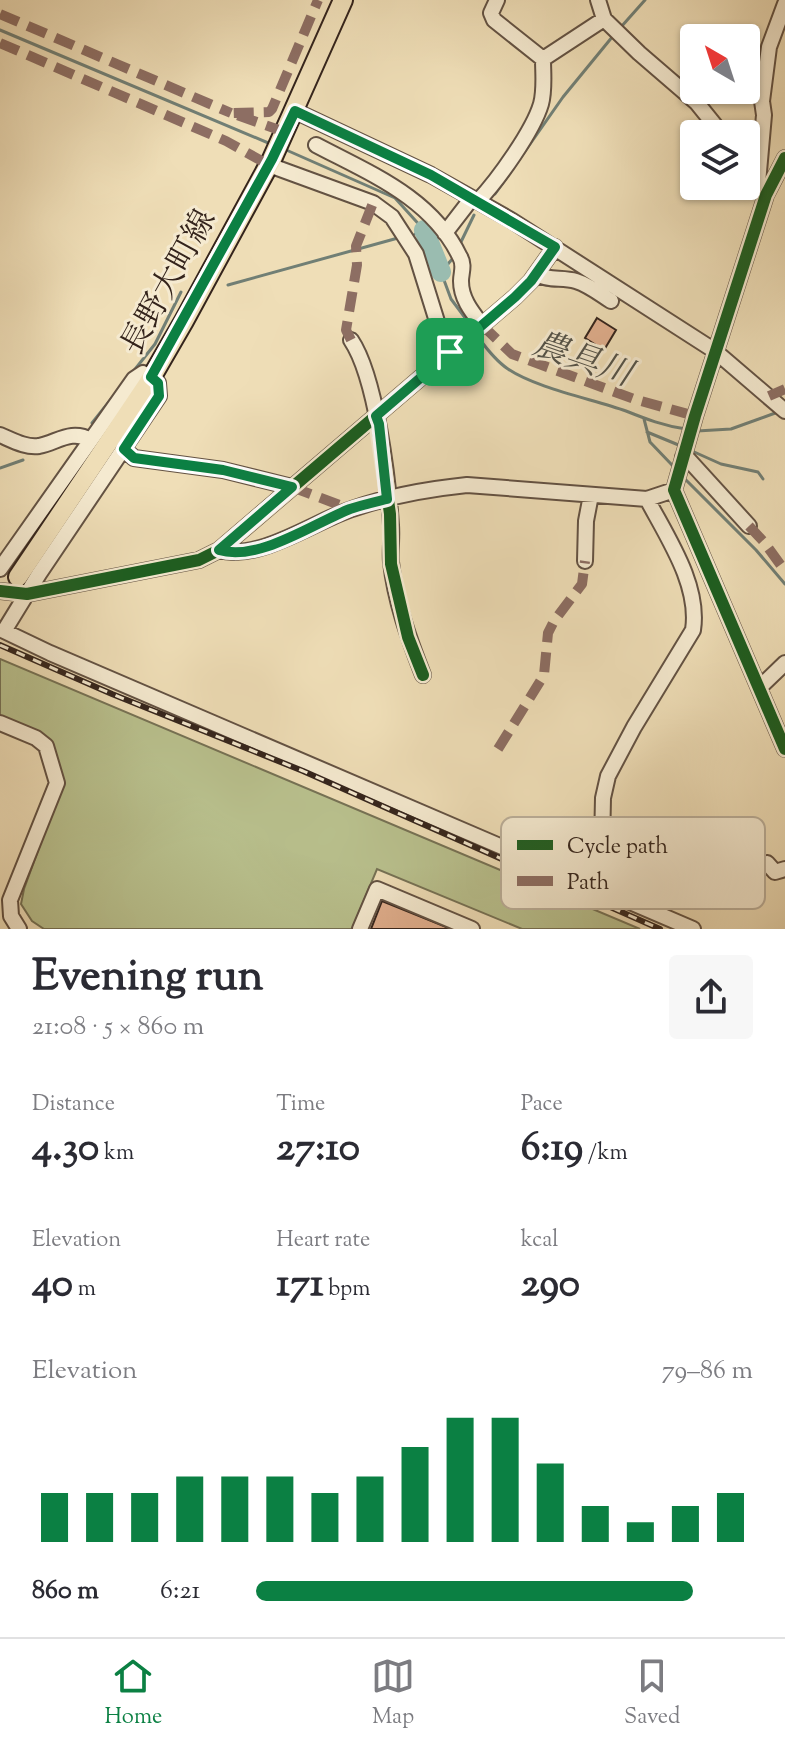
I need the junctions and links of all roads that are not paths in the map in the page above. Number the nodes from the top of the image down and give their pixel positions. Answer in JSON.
{"nodes":[{"id":1,"x":343,"y":0,"type":"edge"},
{"id":2,"x":497,"y":0,"type":"edge"},
{"id":3,"x":598,"y":0,"type":"edge"},
{"id":4,"x":770,"y":0,"type":"edge"},
{"id":5,"x":784,"y":8,"type":"edge"},
{"id":6,"x":604,"y":19,"type":"junction"},
{"id":7,"x":543,"y":59,"type":"junction"},
{"id":8,"x":295,"y":111,"type":"junction"},
{"id":9,"x":711,"y":120,"type":"edge"},
{"id":10,"x":760,"y":135,"type":"edge"},
{"id":11,"x":316,"y":145,"type":"dead end"},
{"id":12,"x":785,"y":158,"type":"edge"},
{"id":13,"x":271,"y":162,"type":"junction"},
{"id":14,"x":760,"y":186,"type":"edge"},
{"id":15,"x":766,"y":195,"type":"junction"},
{"id":16,"x":475,"y":200,"type":"junction"},
{"id":17,"x":449,"y":239,"type":"junction"},
{"id":18,"x":555,"y":247,"type":"junction"},
{"id":19,"x":536,"y":274,"type":"junction"},
{"id":20,"x":611,"y":301,"type":"dead end"},
{"id":21,"x":480,"y":327,"type":"junction"},
{"id":22,"x":351,"y":340,"type":"dead end"},
{"id":23,"x":453,"y":350,"type":"junction"},
{"id":24,"x":715,"y":351,"type":"junction"},
{"id":25,"x":151,"y":377,"type":"junction"},
{"id":26,"x":780,"y":406,"type":"edge"},
{"id":27,"x":376,"y":416,"type":"junction"},
{"id":28,"x":0,"y":435,"type":"edge"},
{"id":29,"x":91,"y":440,"type":"junction"},
{"id":30,"x":124,"y":449,"type":"junction"},
{"id":31,"x":684,"y":454,"type":"junction"},
{"id":32,"x":292,"y":487,"type":"junction"},
{"id":33,"x":674,"y":490,"type":"junction"},
{"id":34,"x":591,"y":495,"type":"junction"},
{"id":35,"x":387,"y":499,"type":"junction"},
{"id":36,"x":647,"y":499,"type":"junction"},
{"id":37,"x":749,"y":526,"type":"dead end"},
{"id":38,"x":219,"y":550,"type":"junction"},
{"id":39,"x":585,"y":561,"type":"dead end"},
{"id":40,"x":0,"y":569,"type":"edge"},
{"id":41,"x":18,"y":577,"type":"dead end"},
{"id":42,"x":0,"y":591,"type":"edge"},
{"id":43,"x":27,"y":594,"type":"junction"},
{"id":44,"x":785,"y":663,"type":"edge"},
{"id":45,"x":423,"y":675,"type":"dead end"},
{"id":46,"x":759,"y":688,"type":"junction"},
{"id":47,"x":0,"y":723,"type":"edge"},
{"id":48,"x":785,"y":749,"type":"edge"},
{"id":49,"x":603,"y":817,"type":"edge"},
{"id":50,"x":501,"y":845,"type":"edge"},
{"id":51,"x":767,"y":863,"type":"dead end"},
{"id":52,"x":785,"y":869,"type":"edge"},
{"id":53,"x":4,"y":909,"type":"edge"},
{"id":54,"x":648,"y":909,"type":"edge"},
{"id":55,"x":19,"y":929,"type":"edge"},
{"id":56,"x":360,"y":929,"type":"edge"},
{"id":57,"x":472,"y":929,"type":"edge"},
{"id":58,"x":693,"y":929,"type":"edge"}],
"edges":[{"from":1,"to":8,"type":"main road","name":"長野大町線"},
{"from":2,"to":7,"type":"street"},
{"from":3,"to":6,"type":"street"},
{"from":4,"to":5,"type":"street"},
{"from":5,"to":10,"type":"street"},
{"from":6,"to":7,"type":"street"},
{"from":6,"to":9,"type":"street"},
{"from":7,"to":16,"type":"street"},
{"from":8,"to":13,"type":"main road","name":"長野大町線"},
{"from":8,"to":16,"type":"street"},
{"from":11,"to":17,"type":"street"},
{"from":12,"to":15,"type":"street"},
{"from":13,"to":23,"type":"street"},
{"from":13,"to":25,"type":"main road","name":"長野大町線"},
{"from":14,"to":15,"type":"street"},
{"from":15,"to":24,"type":"street"},
{"from":16,"to":17,"type":"street"},
{"from":16,"to":18,"type":"street"},
{"from":17,"to":21,"type":"street"},
{"from":18,"to":19,"type":"street"},
{"from":18,"to":24,"type":"street"},
{"from":19,"to":20,"type":"street"},
{"from":19,"to":21,"type":"street"},
{"from":21,"to":23,"type":"street"},
{"from":22,"to":27,"type":"street"},
{"from":23,"to":27,"type":"street"},
{"from":24,"to":26,"type":"street"},
{"from":24,"to":31,"type":"street"},
{"from":25,"to":29,"type":"street"},
{"from":25,"to":30,"type":"street"},
{"from":25,"to":41,"type":"main road","name":"長野大町線"},
{"from":27,"to":32,"type":"street"},
{"from":27,"to":35,"type":"street"},
{"from":28,"to":29,"type":"street"},
{"from":29,"to":40,"type":"street"},
{"from":30,"to":32,"type":"street"},
{"from":30,"to":43,"type":"street"},
{"from":31,"to":33,"type":"street"},
{"from":31,"to":37,"type":"street"},
{"from":32,"to":38,"type":"street"},
{"from":33,"to":36,"type":"street"},
{"from":33,"to":46,"type":"street"},
{"from":34,"to":35,"type":"street"},
{"from":34,"to":36,"type":"street"},
{"from":34,"to":39,"type":"street"},
{"from":35,"to":38,"type":"street"},
{"from":35,"to":45,"type":"street"},
{"from":36,"to":49,"type":"street"},
{"from":38,"to":43,"type":"street"},
{"from":42,"to":43,"type":"street"},
{"from":43,"to":50,"type":"street"},
{"from":44,"to":46,"type":"street"},
{"from":46,"to":48,"type":"street"},
{"from":47,"to":53,"type":"street"},
{"from":51,"to":52,"type":"street"},
{"from":53,"to":55,"type":"street"},
{"from":54,"to":58,"type":"street"},
{"from":56,"to":57,"type":"street"}]}
